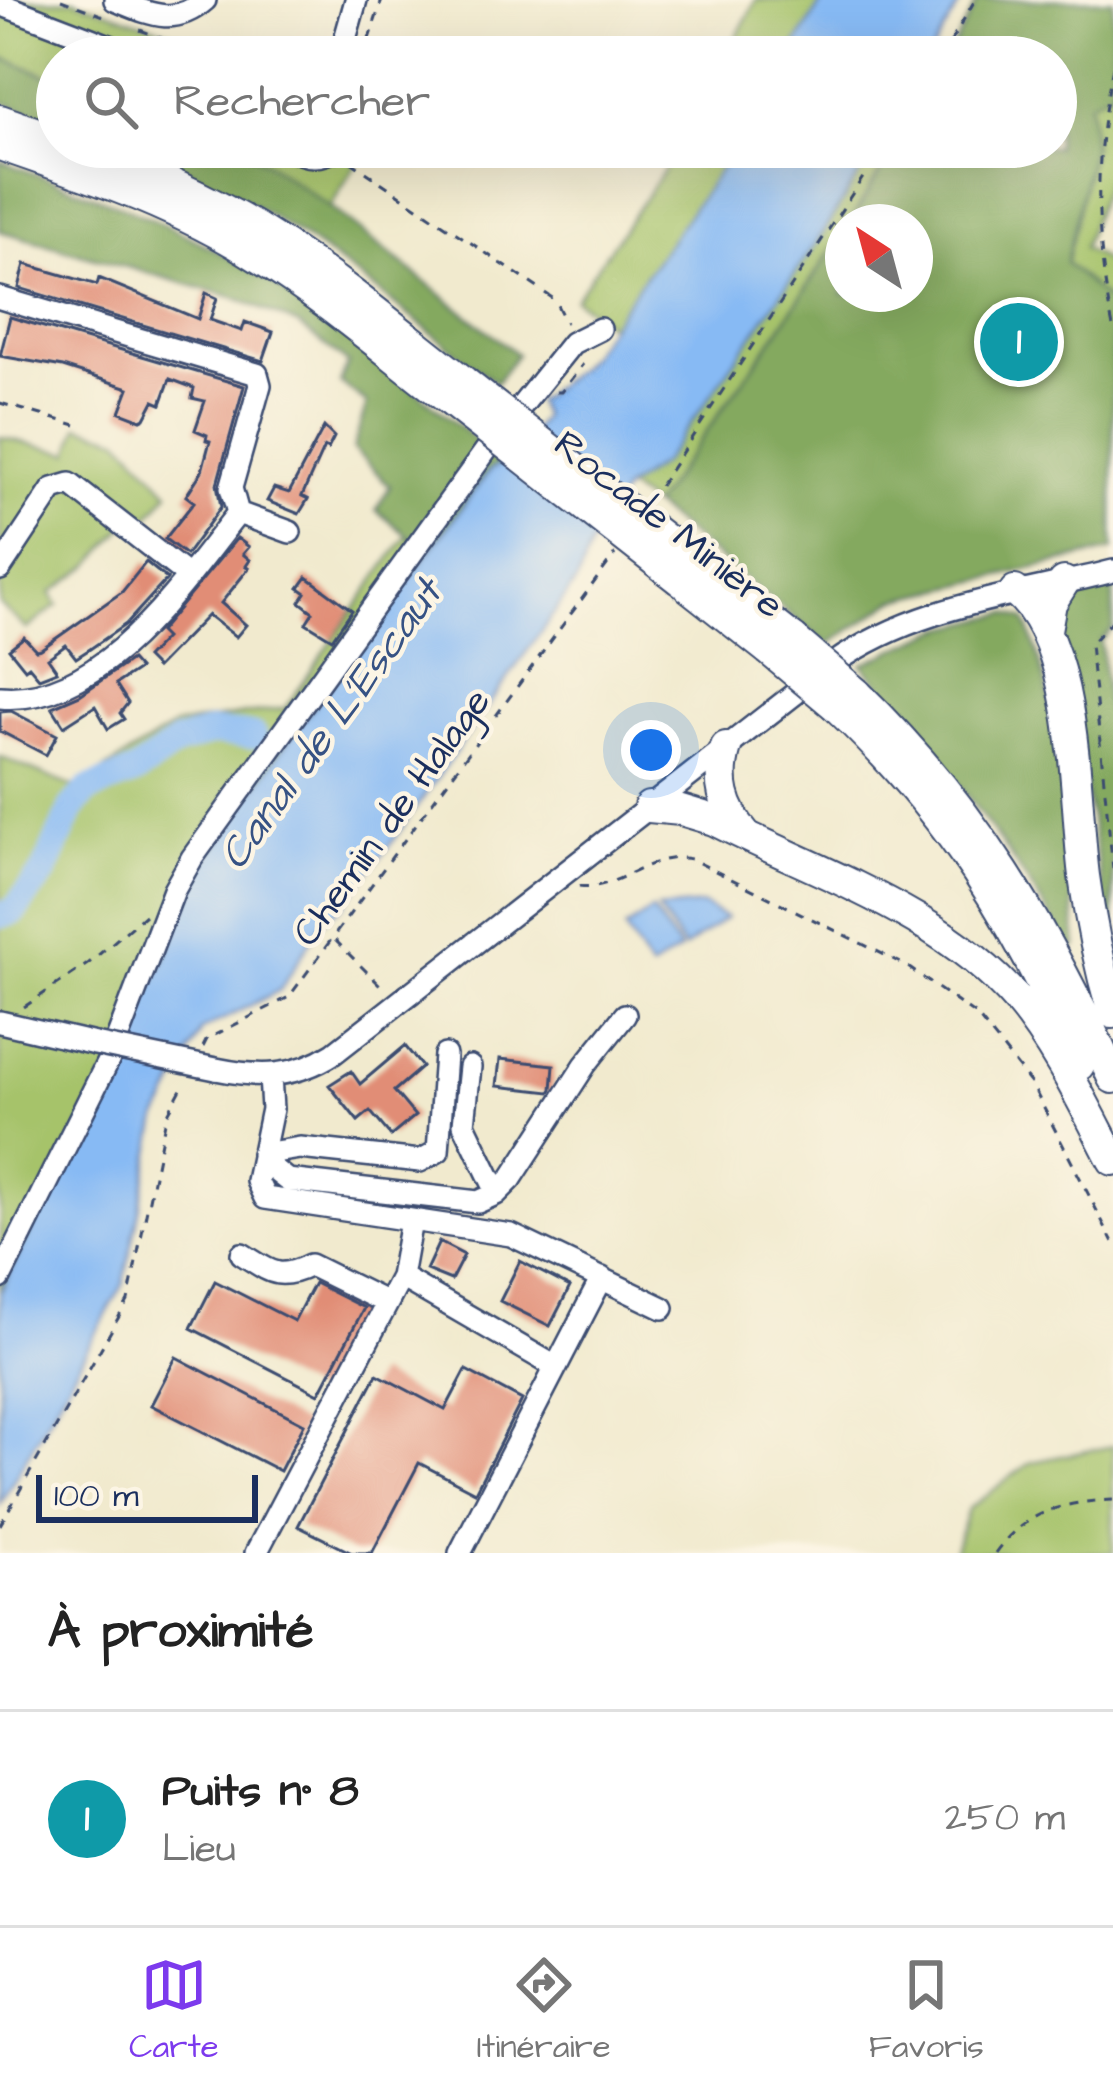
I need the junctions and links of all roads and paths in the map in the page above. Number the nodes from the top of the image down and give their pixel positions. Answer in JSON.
{"nodes":[{"id":1,"x":116,"y":0,"type":"edge"},
{"id":2,"x":205,"y":0,"type":"edge"},
{"id":3,"x":382,"y":0,"type":"edge"},
{"id":4,"x":975,"y":0,"type":"edge"},
{"id":5,"x":350,"y":2,"type":"edge"},
{"id":6,"x":0,"y":4,"type":"edge"},
{"id":7,"x":83,"y":36,"type":"edge"},
{"id":8,"x":342,"y":36,"type":"edge"},
{"id":9,"x":371,"y":36,"type":"edge"},
{"id":10,"x":955,"y":36,"type":"edge"},
{"id":11,"x":1113,"y":67,"type":"edge"},
{"id":12,"x":0,"y":121,"type":"edge"},
{"id":13,"x":36,"y":133,"type":"edge"},
{"id":14,"x":0,"y":145,"type":"edge"},
{"id":15,"x":36,"y":158,"type":"edge"},
{"id":16,"x":63,"y":168,"type":"edge"},
{"id":17,"x":130,"y":168,"type":"edge"},
{"id":18,"x":360,"y":168,"type":"edge"},
{"id":19,"x":869,"y":168,"type":"edge"},
{"id":20,"x":0,"y":298,"type":"edge"},
{"id":21,"x":1113,"y":327,"type":"edge"},
{"id":22,"x":600,"y":329,"type":"dead end"},
{"id":23,"x":572,"y":343,"type":"junction"},
{"id":24,"x":583,"y":364,"type":"dead end"},
{"id":25,"x":458,"y":392,"type":"junction"},
{"id":26,"x":546,"y":394,"type":"dead end"},
{"id":27,"x":0,"y":403,"type":"edge"},
{"id":28,"x":76,"y":425,"type":"dead end"},
{"id":29,"x":238,"y":513,"type":"junction"},
{"id":30,"x":640,"y":516,"type":"dead end"},
{"id":31,"x":290,"y":532,"type":"dead end"},
{"id":32,"x":614,"y":555,"type":"dead end"},
{"id":33,"x":0,"y":569,"type":"edge"},
{"id":34,"x":1113,"y":571,"type":"edge"},
{"id":35,"x":188,"y":576,"type":"junction"},
{"id":36,"x":1064,"y":582,"type":"junction"},
{"id":37,"x":1015,"y":591,"type":"junction"},
{"id":38,"x":1113,"y":620,"type":"edge"},
{"id":39,"x":1046,"y":630,"type":"junction"},
{"id":40,"x":0,"y":697,"type":"edge"},
{"id":41,"x":846,"y":700,"type":"junction"},
{"id":42,"x":726,"y":747,"type":"junction"},
{"id":43,"x":649,"y":807,"type":"junction"},
{"id":44,"x":749,"y":838,"type":"junction"},
{"id":45,"x":1113,"y":869,"type":"edge"},
{"id":46,"x":565,"y":872,"type":"junction"},
{"id":47,"x":174,"y":890,"type":"junction"},
{"id":48,"x":333,"y":939,"type":"junction"},
{"id":49,"x":398,"y":1003,"type":"junction"},
{"id":50,"x":1113,"y":1013,"type":"edge"},
{"id":51,"x":625,"y":1015,"type":"dead end"},
{"id":52,"x":1,"y":1022,"type":"edge"},
{"id":53,"x":446,"y":1055,"type":"dead end"},
{"id":54,"x":206,"y":1064,"type":"junction"},
{"id":55,"x":470,"y":1067,"type":"dead end"},
{"id":56,"x":269,"y":1076,"type":"junction"},
{"id":57,"x":187,"y":1078,"type":"dead end"},
{"id":58,"x":1113,"y":1078,"type":"edge"},
{"id":59,"x":1113,"y":1148,"type":"edge"},
{"id":60,"x":262,"y":1154,"type":"junction"},
{"id":61,"x":1113,"y":1160,"type":"edge"},
{"id":62,"x":497,"y":1192,"type":"junction"},
{"id":63,"x":411,"y":1221,"type":"junction"},
{"id":64,"x":1113,"y":1242,"type":"edge"},
{"id":65,"x":242,"y":1255,"type":"dead end"},
{"id":66,"x":401,"y":1277,"type":"junction"},
{"id":67,"x":0,"y":1278,"type":"edge"},
{"id":68,"x":602,"y":1278,"type":"junction"},
{"id":69,"x":387,"y":1304,"type":"junction"},
{"id":70,"x":663,"y":1308,"type":"dead end"},
{"id":71,"x":556,"y":1367,"type":"junction"},
{"id":72,"x":1113,"y":1500,"type":"edge"},
{"id":73,"x":0,"y":1525,"type":"edge"},
{"id":74,"x":256,"y":1553,"type":"edge"},
{"id":75,"x":460,"y":1553,"type":"edge"},
{"id":76,"x":995,"y":1553,"type":"edge"}],
"edges":[{"from":1,"to":2,"type":"street"},
{"from":3,"to":9,"type":"path"},
{"from":4,"to":10,"type":"path"},
{"from":5,"to":8,"type":"street"},
{"from":6,"to":7,"type":"street"},
{"from":11,"to":21,"type":"path"},
{"from":12,"to":13,"type":"highway"},
{"from":14,"to":15,"type":"highway","name":"Rocade Minière"},
{"from":16,"to":25,"type":"highway","name":"Rocade Minière"},
{"from":17,"to":25,"type":"highway","name":"Rocade Minière"},
{"from":18,"to":23,"type":"path"},
{"from":19,"to":30,"type":"path"},
{"from":20,"to":29,"type":"street"},
{"from":22,"to":23,"type":"street"},
{"from":23,"to":47,"type":"street"},
{"from":24,"to":26,"type":"path"},
{"from":25,"to":41,"type":"highway","name":"Rocade Minière","bridge":true},
{"from":27,"to":28,"type":"path"},
{"from":29,"to":31,"type":"street"},
{"from":29,"to":35,"type":"street"},
{"from":32,"to":48,"type":"path","name":"Chemin de Halage"},
{"from":33,"to":35,"type":"street"},
{"from":34,"to":36,"type":"street"},
{"from":35,"to":40,"type":"street"},
{"from":36,"to":37,"type":"street"},
{"from":36,"to":39,"type":"highway"},
{"from":37,"to":39,"type":"highway"},
{"from":37,"to":42,"type":"street"},
{"from":38,"to":45,"type":"path"},
{"from":39,"to":50,"type":"highway"},
{"from":41,"to":58,"type":"highway","name":"Rocade Minière"},
{"from":41,"to":59,"type":"highway","name":"Rocade Minière"},
{"from":42,"to":43,"type":"street"},
{"from":42,"to":44,"type":"highway"},
{"from":43,"to":44,"type":"highway"},
{"from":43,"to":46,"type":"street"},
{"from":44,"to":61,"type":"highway"},
{"from":46,"to":49,"type":"street"},
{"from":46,"to":64,"type":"path"},
{"from":47,"to":52,"type":"path"},
{"from":47,"to":67,"type":"street"},
{"from":48,"to":49,"type":"path"},
{"from":48,"to":54,"type":"path","name":"Chemin de Halage"},
{"from":49,"to":56,"type":"street"},
{"from":51,"to":62,"type":"street"},
{"from":52,"to":54,"type":"street","bridge":true},
{"from":53,"to":60,"type":"street"},
{"from":54,"to":56,"type":"street"},
{"from":55,"to":62,"type":"street"},
{"from":56,"to":60,"type":"street"},
{"from":57,"to":73,"type":"path"},
{"from":60,"to":62,"type":"street"},
{"from":60,"to":63,"type":"street"},
{"from":63,"to":66,"type":"street"},
{"from":63,"to":68,"type":"street"},
{"from":65,"to":69,"type":"street"},
{"from":66,"to":69,"type":"street"},
{"from":66,"to":71,"type":"street"},
{"from":68,"to":70,"type":"street"},
{"from":68,"to":71,"type":"street"},
{"from":69,"to":74,"type":"street"},
{"from":71,"to":75,"type":"street"},
{"from":72,"to":76,"type":"path"}]}
